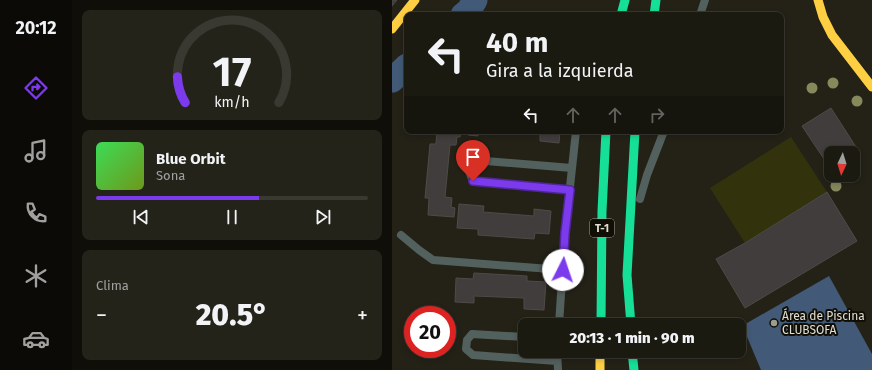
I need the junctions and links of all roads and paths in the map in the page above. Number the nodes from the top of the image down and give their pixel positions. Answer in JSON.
{"nodes":[{"id":1,"x":415,"y":0,"type":"edge"},
{"id":2,"x":625,"y":0,"type":"edge"},
{"id":3,"x":656,"y":0,"type":"edge"},
{"id":4,"x":705,"y":0,"type":"edge"},
{"id":5,"x":818,"y":0,"type":"edge"},
{"id":6,"x":405,"y":12,"type":"edge"},
{"id":7,"x":621,"y":12,"type":"edge"},
{"id":8,"x":654,"y":12,"type":"edge"},
{"id":9,"x":701,"y":12,"type":"edge"},
{"id":10,"x":404,"y":14,"type":"edge"},
{"id":11,"x":392,"y":29,"type":"edge"},
{"id":12,"x":872,"y":87,"type":"edge"},
{"id":13,"x":576,"y":134,"type":"edge"},
{"id":14,"x":606,"y":134,"type":"edge"},
{"id":15,"x":636,"y":134,"type":"edge"},
{"id":16,"x":663,"y":134,"type":"edge"},
{"id":17,"x":572,"y":168,"type":"junction"},
{"id":18,"x":570,"y":190,"type":"junction"},
{"id":19,"x":401,"y":235,"type":"dead end"},
{"id":20,"x":629,"y":244,"type":"junction"},
{"id":21,"x":563,"y":270,"type":"junction"},
{"id":22,"x":560,"y":318,"type":"edge"},
{"id":23,"x":600,"y":318,"type":"edge"},
{"id":24,"x":630,"y":318,"type":"edge"},
{"id":25,"x":518,"y":337,"type":"edge"},
{"id":26,"x":600,"y":358,"type":"edge"},
{"id":27,"x":633,"y":358,"type":"edge"},
{"id":28,"x":558,"y":366,"type":"edge"},
{"id":29,"x":600,"y":370,"type":"edge"},
{"id":30,"x":634,"y":370,"type":"edge"}],
"edges":[{"from":1,"to":6,"type":"main road"},
{"from":2,"to":7,"type":"main road"},
{"from":3,"to":8,"type":"main road"},
{"from":4,"to":9,"type":"lane"},
{"from":5,"to":12,"type":"main road"},
{"from":10,"to":11,"type":"main road"},
{"from":13,"to":17,"type":"lane"},
{"from":14,"to":23,"type":"main road","number":"T-1"},
{"from":15,"to":20,"type":"main road","number":"T-1"},
{"from":16,"to":20,"type":"lane"},
{"from":17,"to":18,"type":"lane"},
{"from":17,"to":18,"type":"lane"},
{"from":18,"to":21,"type":"lane"},
{"from":19,"to":21,"type":"lane"},
{"from":20,"to":24,"type":"main road","number":"T-1"},
{"from":21,"to":22,"type":"lane"},
{"from":25,"to":28,"type":"lane"},
{"from":26,"to":29,"type":"main road"},
{"from":27,"to":30,"type":"main road"}]}
